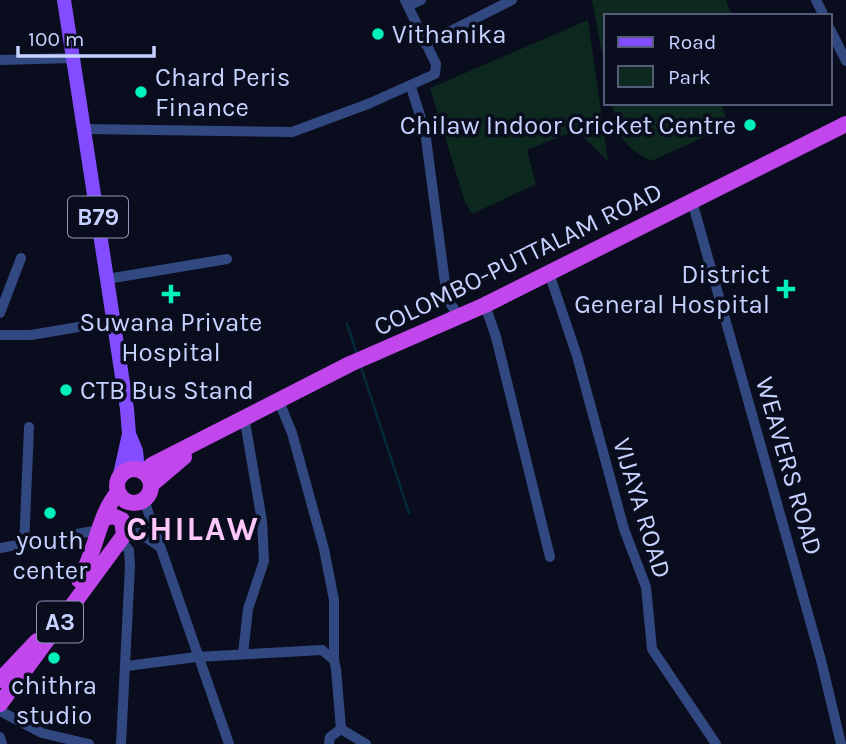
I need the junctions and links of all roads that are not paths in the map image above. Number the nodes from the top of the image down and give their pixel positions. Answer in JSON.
{"nodes":[{"id":1,"x":64,"y":0,"type":"edge"},
{"id":2,"x":421,"y":0,"type":"edge"},
{"id":3,"x":512,"y":0,"type":"edge"},
{"id":4,"x":407,"y":3,"type":"edge"},
{"id":5,"x":832,"y":33,"type":"edge"},
{"id":6,"x":425,"y":44,"type":"junction"},
{"id":7,"x":74,"y":58,"type":"junction"},
{"id":8,"x":0,"y":60,"type":"edge"},
{"id":9,"x":846,"y":61,"type":"edge"},
{"id":10,"x":411,"y":87,"type":"junction"},
{"id":11,"x":846,"y":124,"type":"edge"},
{"id":12,"x":85,"y":129,"type":"junction"},
{"id":13,"x":692,"y":201,"type":"junction"},
{"id":14,"x":21,"y":258,"type":"dead end"},
{"id":15,"x":227,"y":259,"type":"dead end"},
{"id":16,"x":549,"y":273,"type":"junction"},
{"id":17,"x":107,"y":279,"type":"junction"},
{"id":18,"x":485,"y":305,"type":"junction"},
{"id":19,"x":0,"y":313,"type":"edge"},
{"id":20,"x":459,"y":317,"type":"junction"},
{"id":21,"x":114,"y":321,"type":"junction"},
{"id":22,"x":0,"y":335,"type":"edge"},
{"id":23,"x":278,"y":399,"type":"junction"},
{"id":24,"x":244,"y":416,"type":"junction"},
{"id":25,"x":29,"y":427,"type":"dead end"},
{"id":26,"x":129,"y":434,"type":"junction"},
{"id":27,"x":144,"y":482,"type":"junction"},
{"id":28,"x":118,"y":485,"type":"junction"},
{"id":29,"x":101,"y":528,"type":"junction"},
{"id":30,"x":123,"y":536,"type":"junction"},
{"id":31,"x":24,"y":546,"type":"junction"},
{"id":32,"x":159,"y":546,"type":"junction"},
{"id":33,"x":0,"y":548,"type":"edge"},
{"id":34,"x":550,"y":557,"type":"dead end"},
{"id":35,"x":243,"y":654,"type":"junction"},
{"id":36,"x":196,"y":657,"type":"junction"},
{"id":37,"x":334,"y":660,"type":"junction"},
{"id":38,"x":127,"y":666,"type":"junction"},
{"id":39,"x":0,"y":680,"type":"edge"},
{"id":40,"x":0,"y":704,"type":"edge"},
{"id":41,"x":0,"y":711,"type":"edge"},
{"id":42,"x":341,"y":729,"type":"junction"},
{"id":43,"x":0,"y":737,"type":"edge"},
{"id":44,"x":2,"y":744,"type":"edge"},
{"id":45,"x":89,"y":744,"type":"edge"},
{"id":46,"x":121,"y":744,"type":"edge"},
{"id":47,"x":229,"y":744,"type":"edge"},
{"id":48,"x":329,"y":744,"type":"edge"},
{"id":49,"x":366,"y":744,"type":"edge"},
{"id":50,"x":716,"y":744,"type":"edge"},
{"id":51,"x":841,"y":744,"type":"edge"}],
"edges":[{"from":1,"to":7,"type":"main road","number":"B79"},
{"from":2,"to":4,"type":"street"},
{"from":3,"to":6,"type":"street"},
{"from":4,"to":6,"type":"street"},
{"from":5,"to":9,"type":"street"},
{"from":6,"to":10,"type":"street"},
{"from":7,"to":8,"type":"street"},
{"from":7,"to":12,"type":"main road","number":"B79"},
{"from":10,"to":12,"type":"street"},
{"from":10,"to":20,"type":"street"},
{"from":11,"to":13,"type":"highway","name":"COLOMBO-PUTTALAM ROAD"},
{"from":12,"to":17,"type":"main road","number":"B79"},
{"from":13,"to":16,"type":"highway","name":"COLOMBO-PUTTALAM ROAD"},
{"from":13,"to":51,"type":"street","name":"WEAVERS ROAD"},
{"from":14,"to":19,"type":"street"},
{"from":15,"to":17,"type":"street"},
{"from":16,"to":18,"type":"highway","name":"COLOMBO-PUTTALAM ROAD"},
{"from":16,"to":50,"type":"street","name":"VIJAYA ROAD"},
{"from":17,"to":21,"type":"main road","number":"B79"},
{"from":18,"to":20,"type":"highway","name":"COLOMBO-PUTTALAM ROAD"},
{"from":18,"to":34,"type":"street"},
{"from":20,"to":23,"type":"highway","name":"COLOMBO-PUTTALAM ROAD"},
{"from":21,"to":22,"type":"street"},
{"from":21,"to":26,"type":"main road","number":"B79"},
{"from":23,"to":24,"type":"highway","name":"COLOMBO-PUTTALAM ROAD"},
{"from":23,"to":37,"type":"street"},
{"from":24,"to":27,"type":"highway","name":"COLOMBO-PUTTALAM ROAD"},
{"from":24,"to":35,"type":"street"},
{"from":25,"to":31,"type":"street"},
{"from":26,"to":27,"type":"main road","number":"B79"},
{"from":26,"to":28,"type":"main road","number":"B79"},
{"from":27,"to":28,"type":"highway","name":"COLOMBO-PUTTALAM ROAD"},
{"from":27,"to":28,"type":"highway"},
{"from":27,"to":32,"type":"street"},
{"from":28,"to":29,"type":"highway","number":"A3"},
{"from":29,"to":30,"type":"highway"},
{"from":29,"to":30,"type":"highway"},
{"from":29,"to":31,"type":"street"},
{"from":29,"to":39,"type":"highway","number":"A3"},
{"from":30,"to":32,"type":"street"},
{"from":30,"to":38,"type":"street"},
{"from":30,"to":40,"type":"highway","number":"A3"},
{"from":31,"to":33,"type":"street"},
{"from":32,"to":36,"type":"street"},
{"from":35,"to":36,"type":"street"},
{"from":35,"to":37,"type":"street"},
{"from":36,"to":38,"type":"street"},
{"from":36,"to":47,"type":"street"},
{"from":37,"to":42,"type":"street"},
{"from":38,"to":46,"type":"street"},
{"from":41,"to":45,"type":"street"},
{"from":42,"to":48,"type":"street"},
{"from":42,"to":49,"type":"street"},
{"from":43,"to":44,"type":"street"}]}
